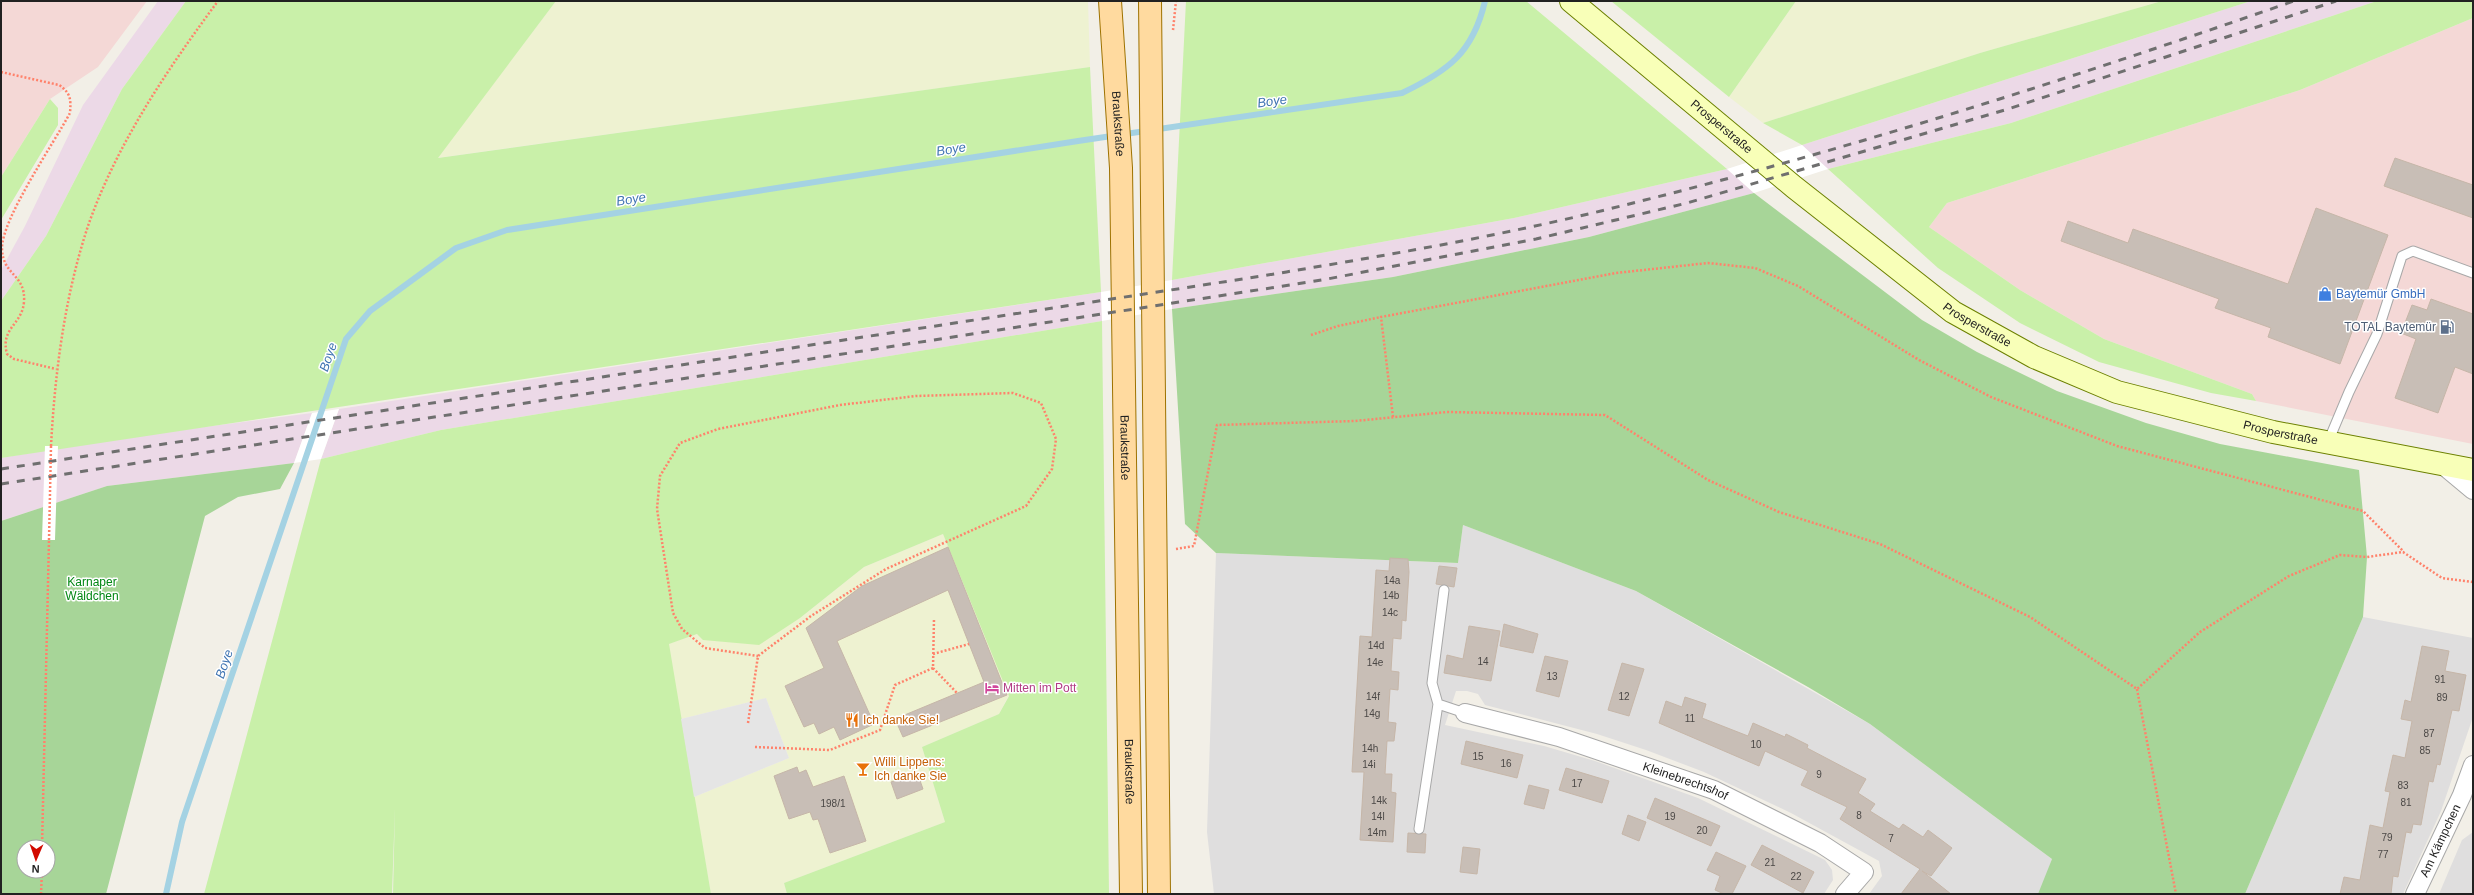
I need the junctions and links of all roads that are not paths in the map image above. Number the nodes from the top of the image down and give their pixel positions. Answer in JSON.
{"nodes":[{"id":1,"x":1110,"y":1,"type":"edge"},
{"id":2,"x":1150,"y":1,"type":"edge"},
{"id":3,"x":1571,"y":1,"type":"edge"},
{"id":4,"x":2473,"y":273,"type":"edge"},
{"id":5,"x":2328,"y":442,"type":"junction"},
{"id":6,"x":2444,"y":464,"type":"junction"},
{"id":7,"x":2473,"y":470,"type":"edge"},
{"id":8,"x":2473,"y":490,"type":"edge"},
{"id":9,"x":1444,"y":590,"type":"dead end"},
{"id":10,"x":1438,"y":704,"type":"junction"},
{"id":11,"x":1465,"y":713,"type":"joint"},
{"id":12,"x":2473,"y":765,"type":"edge"},
{"id":13,"x":2468,"y":798,"type":"edge"},
{"id":14,"x":1419,"y":829,"type":"dead end"},
{"id":15,"x":1131,"y":894,"type":"edge"},
{"id":16,"x":1159,"y":894,"type":"edge"},
{"id":17,"x":1845,"y":894,"type":"edge"},
{"id":18,"x":2415,"y":894,"type":"edge"}],
"edges":[{"from":1,"to":15,"type":"main road","name":"Braukstraße"},
{"from":2,"to":16,"type":"main road"},
{"from":3,"to":5,"type":"main road","name":"Prosperstraße"},
{"from":4,"to":5,"type":"lane"},
{"from":5,"to":6,"type":"main road","name":"Prosperstraße"},
{"from":6,"to":7,"type":"main road","name":"Prosperstraße"},
{"from":6,"to":8,"type":"street"},
{"from":9,"to":10,"type":"lane"},
{"from":10,"to":11,"type":"lane"},
{"from":10,"to":14,"type":"lane"},
{"from":11,"to":17,"type":"street","name":"Kleinebrechtshof"},
{"from":12,"to":13,"type":"street","name":"Am Kämpchen"},
{"from":13,"to":18,"type":"street","name":"Am Kämpchen"}]}
